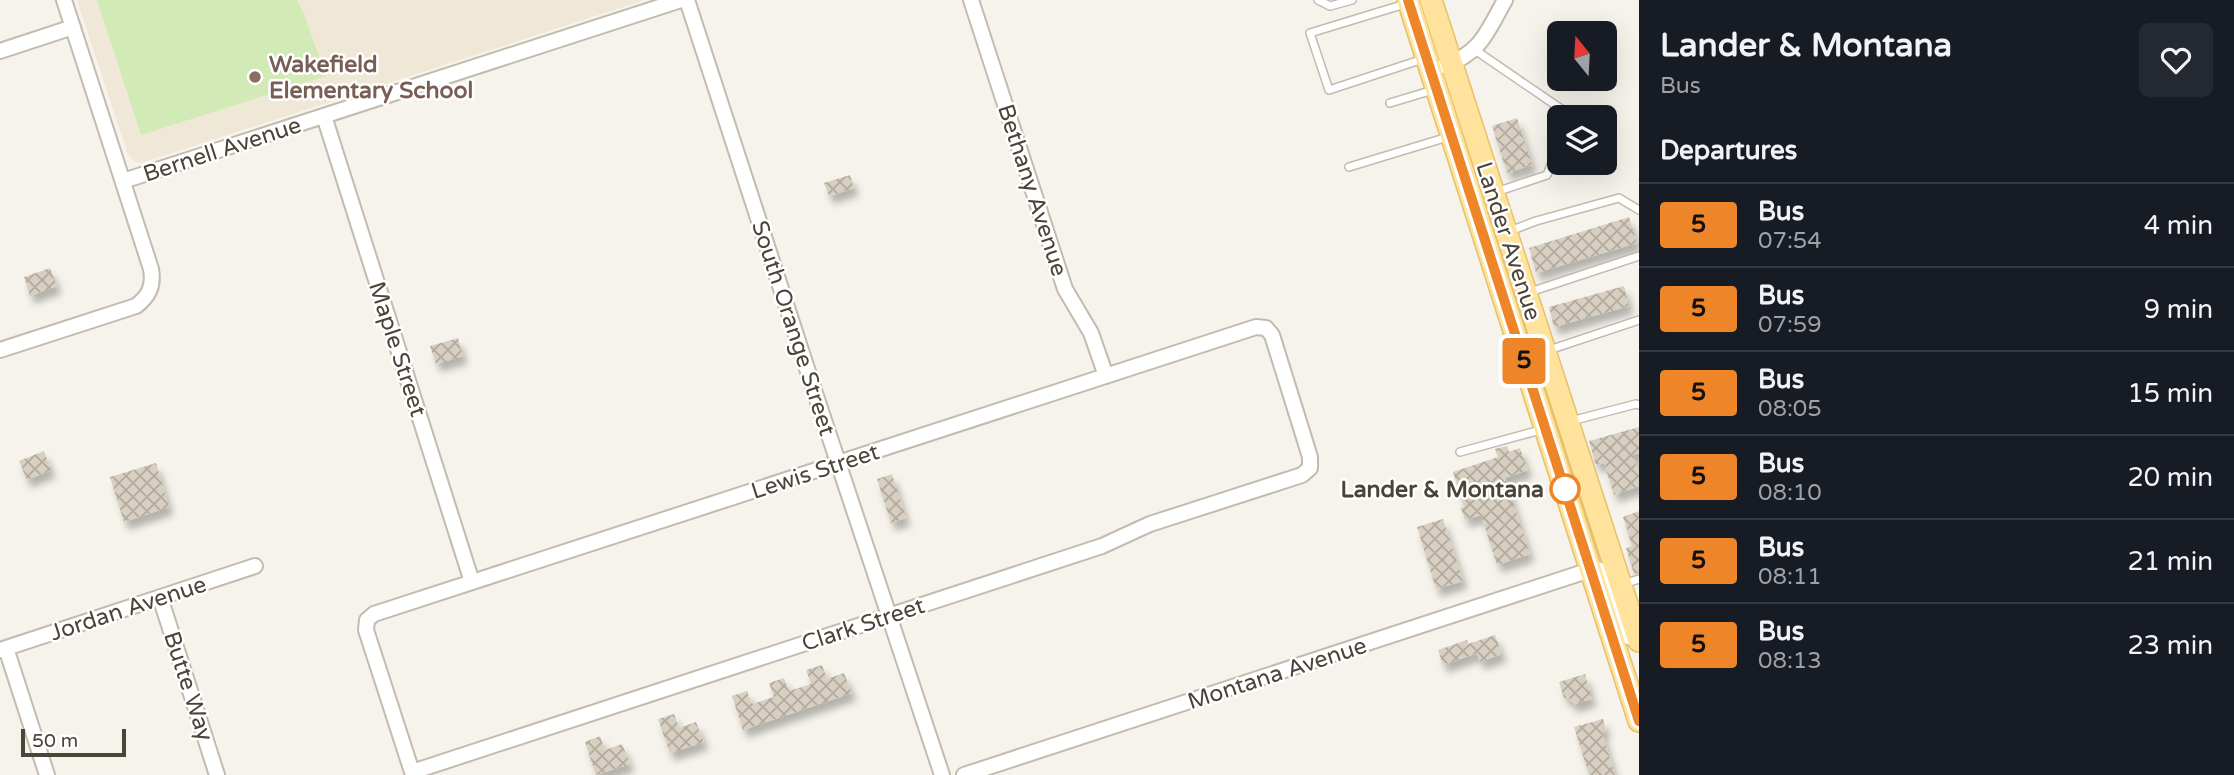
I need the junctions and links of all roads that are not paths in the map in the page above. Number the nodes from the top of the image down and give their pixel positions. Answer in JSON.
{"nodes":[{"id":1,"x":64,"y":0,"type":"edge"},
{"id":2,"x":681,"y":0,"type":"edge"},
{"id":3,"x":687,"y":0,"type":"edge"},
{"id":4,"x":971,"y":0,"type":"edge"},
{"id":5,"x":1318,"y":0,"type":"edge"},
{"id":6,"x":1352,"y":0,"type":"edge"},
{"id":7,"x":1431,"y":0,"type":"edge"},
{"id":8,"x":1505,"y":0,"type":"edge"},
{"id":9,"x":1408,"y":1,"type":"edge"},
{"id":10,"x":73,"y":27,"type":"junction"},
{"id":11,"x":1475,"y":50,"type":"junction"},
{"id":12,"x":0,"y":51,"type":"edge"},
{"id":13,"x":1451,"y":64,"type":"junction"},
{"id":14,"x":1432,"y":72,"type":"junction"},
{"id":15,"x":1390,"y":103,"type":"dead end"},
{"id":16,"x":1554,"y":105,"type":"edge"},
{"id":17,"x":324,"y":116,"type":"junction"},
{"id":18,"x":1451,"y":135,"type":"junction"},
{"id":19,"x":1349,"y":167,"type":"dead end"},
{"id":20,"x":1547,"y":175,"type":"edge"},
{"id":21,"x":123,"y":181,"type":"junction"},
{"id":22,"x":1493,"y":193,"type":"junction"},
{"id":23,"x":1639,"y":211,"type":"edge"},
{"id":24,"x":1506,"y":232,"type":"junction"},
{"id":25,"x":1639,"y":256,"type":"edge"},
{"id":26,"x":1527,"y":294,"type":"junction"},
{"id":27,"x":1639,"y":320,"type":"edge"},
{"id":28,"x":0,"y":351,"type":"edge"},
{"id":29,"x":1545,"y":351,"type":"junction"},
{"id":30,"x":1106,"y":376,"type":"junction"},
{"id":31,"x":1638,"y":402,"type":"edge"},
{"id":32,"x":1567,"y":422,"type":"junction"},
{"id":33,"x":1546,"y":428,"type":"junction"},
{"id":34,"x":1460,"y":452,"type":"dead end"},
{"id":35,"x":838,"y":463,"type":"junction"},
{"id":36,"x":1310,"y":468,"type":"joint"},
{"id":37,"x":255,"y":566,"type":"dead end"},
{"id":38,"x":1590,"y":570,"type":"junction"},
{"id":39,"x":472,"y":582,"type":"junction"},
{"id":40,"x":1631,"y":582,"type":"edge"},
{"id":41,"x":160,"y":597,"type":"junction"},
{"id":42,"x":890,"y":615,"type":"junction"},
{"id":43,"x":1639,"y":641,"type":"edge"},
{"id":44,"x":3,"y":649,"type":"edge"},
{"id":45,"x":1639,"y":722,"type":"edge"},
{"id":46,"x":412,"y":773,"type":"edge"},
{"id":47,"x":47,"y":775,"type":"edge"},
{"id":48,"x":217,"y":775,"type":"edge"},
{"id":49,"x":942,"y":775,"type":"edge"},
{"id":50,"x":964,"y":775,"type":"edge"}],
"edges":[{"from":1,"to":10,"type":"street"},
{"from":2,"to":17,"type":"street","name":"Bernell Avenue"},
{"from":3,"to":35,"type":"street","name":"South Orange Street"},
{"from":4,"to":30,"type":"street","name":"Bethany Avenue"},
{"from":5,"to":6,"type":"lane"},
{"from":7,"to":13,"type":"main road","name":"Lander Avenue"},
{"from":8,"to":11,"type":"street"},
{"from":9,"to":14,"type":"main road","name":"Lander Avenue"},
{"from":9,"to":14,"type":"lane"},
{"from":10,"to":12,"type":"street"},
{"from":10,"to":21,"type":"street"},
{"from":11,"to":13,"type":"street"},
{"from":11,"to":16,"type":"lane"},
{"from":13,"to":14,"type":"street"},
{"from":13,"to":22,"type":"main road","name":"Lander Avenue"},
{"from":14,"to":15,"type":"lane"},
{"from":14,"to":18,"type":"main road","name":"Lander Avenue"},
{"from":17,"to":21,"type":"street","name":"Bernell Avenue"},
{"from":17,"to":39,"type":"street","name":"Maple Street"},
{"from":18,"to":19,"type":"lane"},
{"from":18,"to":33,"type":"main road","name":"Lander Avenue"},
{"from":20,"to":22,"type":"lane"},
{"from":21,"to":28,"type":"street"},
{"from":22,"to":24,"type":"main road","name":"Lander Avenue"},
{"from":23,"to":24,"type":"lane"},
{"from":24,"to":26,"type":"main road","name":"Lander Avenue"},
{"from":25,"to":26,"type":"lane"},
{"from":26,"to":29,"type":"main road","name":"Lander Avenue"},
{"from":27,"to":29,"type":"lane"},
{"from":29,"to":32,"type":"main road","name":"Lander Avenue"},
{"from":30,"to":35,"type":"street","name":"Lewis Street"},
{"from":30,"to":36,"type":"street","name":"Lewis Street"},
{"from":31,"to":32,"type":"lane"},
{"from":32,"to":40,"type":"main road","name":"Lander Avenue"},
{"from":33,"to":34,"type":"lane"},
{"from":33,"to":38,"type":"main road","name":"Lander Avenue"},
{"from":35,"to":39,"type":"street","name":"Lewis Street"},
{"from":35,"to":42,"type":"street","name":"South Orange Street"},
{"from":36,"to":42,"type":"street","name":"Clark Street"},
{"from":37,"to":41,"type":"street","name":"Jordan Avenue"},
{"from":38,"to":43,"type":"street"},
{"from":38,"to":45,"type":"main road","name":"Lander Avenue"},
{"from":38,"to":50,"type":"street","name":"Montana Avenue"},
{"from":39,"to":46,"type":"street","name":"Lewis Street"},
{"from":40,"to":43,"type":"main road","name":"Lander Avenue"},
{"from":41,"to":44,"type":"street","name":"Jordan Avenue"},
{"from":41,"to":48,"type":"street","name":"Butte Way"},
{"from":42,"to":46,"type":"street","name":"Clark Street"},
{"from":42,"to":49,"type":"street","name":"South Orange Street"},
{"from":44,"to":47,"type":"street"}]}
